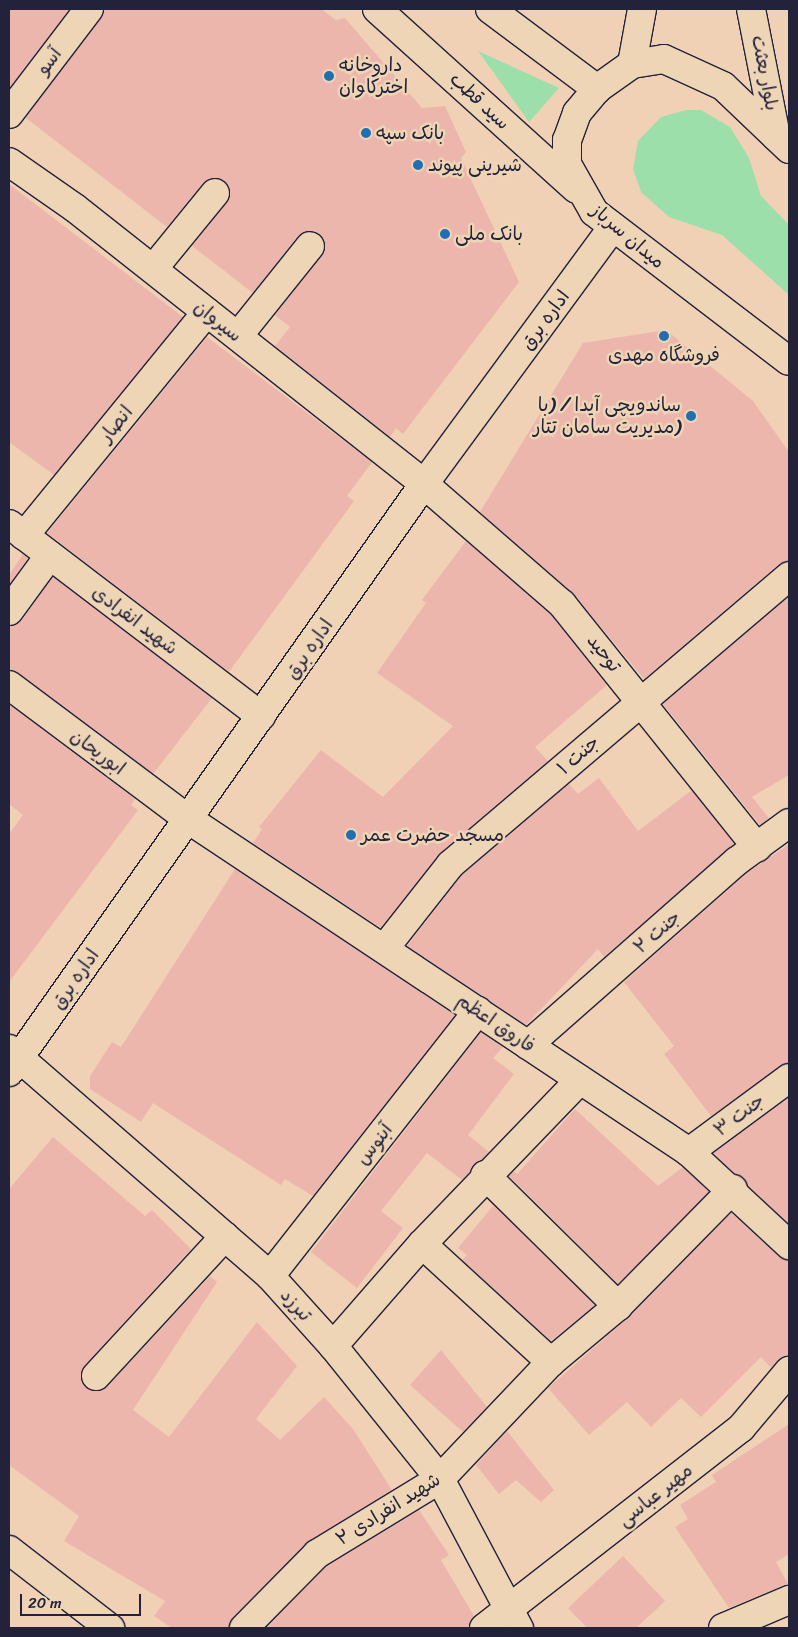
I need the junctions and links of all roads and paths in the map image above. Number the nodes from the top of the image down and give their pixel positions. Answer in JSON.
{"nodes":[{"id":1,"x":89,"y":9,"type":"edge"},
{"id":2,"x":377,"y":9,"type":"edge"},
{"id":3,"x":490,"y":9,"type":"edge"},
{"id":4,"x":642,"y":9,"type":"edge"},
{"id":5,"x":751,"y":9,"type":"edge"},
{"id":6,"x":632,"y":64,"type":"junction"},
{"id":7,"x":597,"y":89,"type":"junction"},
{"id":8,"x":9,"y":114,"type":"edge"},
{"id":9,"x":783,"y":143,"type":"edge"},
{"id":10,"x":9,"y":162,"type":"edge"},
{"id":11,"x":215,"y":193,"type":"dead end"},
{"id":12,"x":581,"y":194,"type":"junction"},
{"id":13,"x":612,"y":228,"type":"junction"},
{"id":14,"x":310,"y":246,"type":"dead end"},
{"id":15,"x":153,"y":270,"type":"junction"},
{"id":16,"x":207,"y":312,"type":"junction"},
{"id":17,"x":238,"y":336,"type":"junction"},
{"id":18,"x":789,"y":361,"type":"edge"},
{"id":19,"x":424,"y":484,"type":"junction"},
{"id":20,"x":17,"y":530,"type":"edge"},
{"id":21,"x":50,"y":555,"type":"junction"},
{"id":22,"x":789,"y":576,"type":"edge"},
{"id":23,"x":9,"y":611,"type":"edge"},
{"id":24,"x":9,"y":684,"type":"edge"},
{"id":25,"x":641,"y":701,"type":"junction"},
{"id":26,"x":262,"y":716,"type":"junction"},
{"id":27,"x":188,"y":819,"type":"junction"},
{"id":28,"x":789,"y":823,"type":"edge"},
{"id":29,"x":757,"y":847,"type":"junction"},
{"id":30,"x":384,"y":949,"type":"junction"},
{"id":31,"x":478,"y":1011,"type":"junction"},
{"id":32,"x":528,"y":1045,"type":"junction"},
{"id":33,"x":12,"y":1059,"type":"edge"},
{"id":34,"x":789,"y":1078,"type":"edge"},
{"id":35,"x":580,"y":1080,"type":"junction"},
{"id":36,"x":689,"y":1152,"type":"junction"},
{"id":37,"x":485,"y":1175,"type":"junction"},
{"id":38,"x":732,"y":1189,"type":"junction"},
{"id":39,"x":225,"y":1236,"type":"junction"},
{"id":40,"x":422,"y":1244,"type":"junction"},
{"id":41,"x":789,"y":1245,"type":"edge"},
{"id":42,"x":270,"y":1276,"type":"junction"},
{"id":43,"x":618,"y":1306,"type":"junction"},
{"id":44,"x":333,"y":1346,"type":"junction"},
{"id":45,"x":551,"y":1362,"type":"junction"},
{"id":46,"x":789,"y":1371,"type":"edge"},
{"id":47,"x":96,"y":1376,"type":"dead end"},
{"id":48,"x":440,"y":1479,"type":"junction"},
{"id":49,"x":9,"y":1550,"type":"edge"},
{"id":50,"x":789,"y":1600,"type":"edge"},
{"id":51,"x":514,"y":1618,"type":"edge"},
{"id":52,"x":95,"y":1624,"type":"edge"},
{"id":53,"x":244,"y":1628,"type":"edge"},
{"id":54,"x":484,"y":1628,"type":"edge"},
{"id":55,"x":723,"y":1628,"type":"edge"}],
"edges":[{"from":1,"to":8,"type":"street","name":"آسو"},
{"from":2,"to":12,"type":"street","name":"سید قطب"},
{"from":3,"to":7,"type":"street"},
{"from":4,"to":6,"type":"street"},
{"from":5,"to":9,"type":"street","name":"بلوار بعثت"},
{"from":6,"to":7,"type":"street","name":"میدان سرباز"},
{"from":6,"to":9,"type":"street","name":"میدان سرباز"},
{"from":7,"to":12,"type":"street","name":"میدان سرباز"},
{"from":10,"to":15,"type":"street","name":"سیروان"},
{"from":11,"to":15,"type":"street"},
{"from":12,"to":13,"type":"street","name":"میدان سرباز"},
{"from":13,"to":18,"type":"street","name":"میدان سرباز"},
{"from":13,"to":19,"type":"street","name":"اداره برق"},
{"from":14,"to":17,"type":"street"},
{"from":15,"to":16,"type":"street","name":"سیروان"},
{"from":16,"to":17,"type":"street","name":"سیروان"},
{"from":16,"to":20,"type":"street","name":"انصار"},
{"from":17,"to":19,"type":"street","name":"سیروان"},
{"from":19,"to":25,"type":"street","name":"توحید"},
{"from":19,"to":26,"type":"street","name":"اداره برق"},
{"from":20,"to":21,"type":"street","name":"شهید انفرادی"},
{"from":21,"to":23,"type":"street"},
{"from":21,"to":26,"type":"street","name":"شهید انفرادی"},
{"from":22,"to":25,"type":"street","name":"جنت ۱"},
{"from":24,"to":27,"type":"street","name":"ابوریحان"},
{"from":25,"to":29,"type":"street","name":"توحید"},
{"from":25,"to":30,"type":"street","name":"جنت ۱"},
{"from":26,"to":27,"type":"street","name":"اداره برق"},
{"from":27,"to":30,"type":"street","name":"فاروق اعظم"},
{"from":27,"to":33,"type":"street","name":"اداره برق"},
{"from":28,"to":29,"type":"street","name":"جنت ۲"},
{"from":29,"to":32,"type":"street","name":"جنت ۲"},
{"from":30,"to":31,"type":"street","name":"فاروق اعظم"},
{"from":31,"to":32,"type":"street","name":"فاروق اعظم"},
{"from":31,"to":42,"type":"street","name":"آبنوس"},
{"from":32,"to":35,"type":"street","name":"فاروق اعظم"},
{"from":33,"to":39,"type":"street","name":"تبرزد"},
{"from":34,"to":36,"type":"street","name":"جنت ۳"},
{"from":35,"to":36,"type":"street","name":"فاروق اعظم"},
{"from":35,"to":37,"type":"street"},
{"from":36,"to":38,"type":"street","name":"فاروق اعظم"},
{"from":37,"to":40,"type":"street"},
{"from":37,"to":43,"type":"street"},
{"from":38,"to":41,"type":"street","name":"فاروق اعظم"},
{"from":38,"to":43,"type":"street","name":"شهید انفرادی ۲"},
{"from":39,"to":42,"type":"street","name":"تبرزد"},
{"from":39,"to":47,"type":"street"},
{"from":40,"to":44,"type":"street"},
{"from":40,"to":45,"type":"street"},
{"from":42,"to":44,"type":"street","name":"تبرزد"},
{"from":43,"to":45,"type":"street","name":"شهید انفرادی ۲"},
{"from":44,"to":48,"type":"street","name":"تبرزد"},
{"from":45,"to":48,"type":"street","name":"شهید انفرادی ۲"},
{"from":46,"to":51,"type":"street","name":"مهیر عباسی"},
{"from":48,"to":51,"type":"street","name":"تبرزد"},
{"from":48,"to":53,"type":"street","name":"شهید انفرادی ۲"},
{"from":49,"to":52,"type":"street"},
{"from":50,"to":55,"type":"street"},
{"from":51,"to":54,"type":"street","name":"مهیر عباسی"}]}
